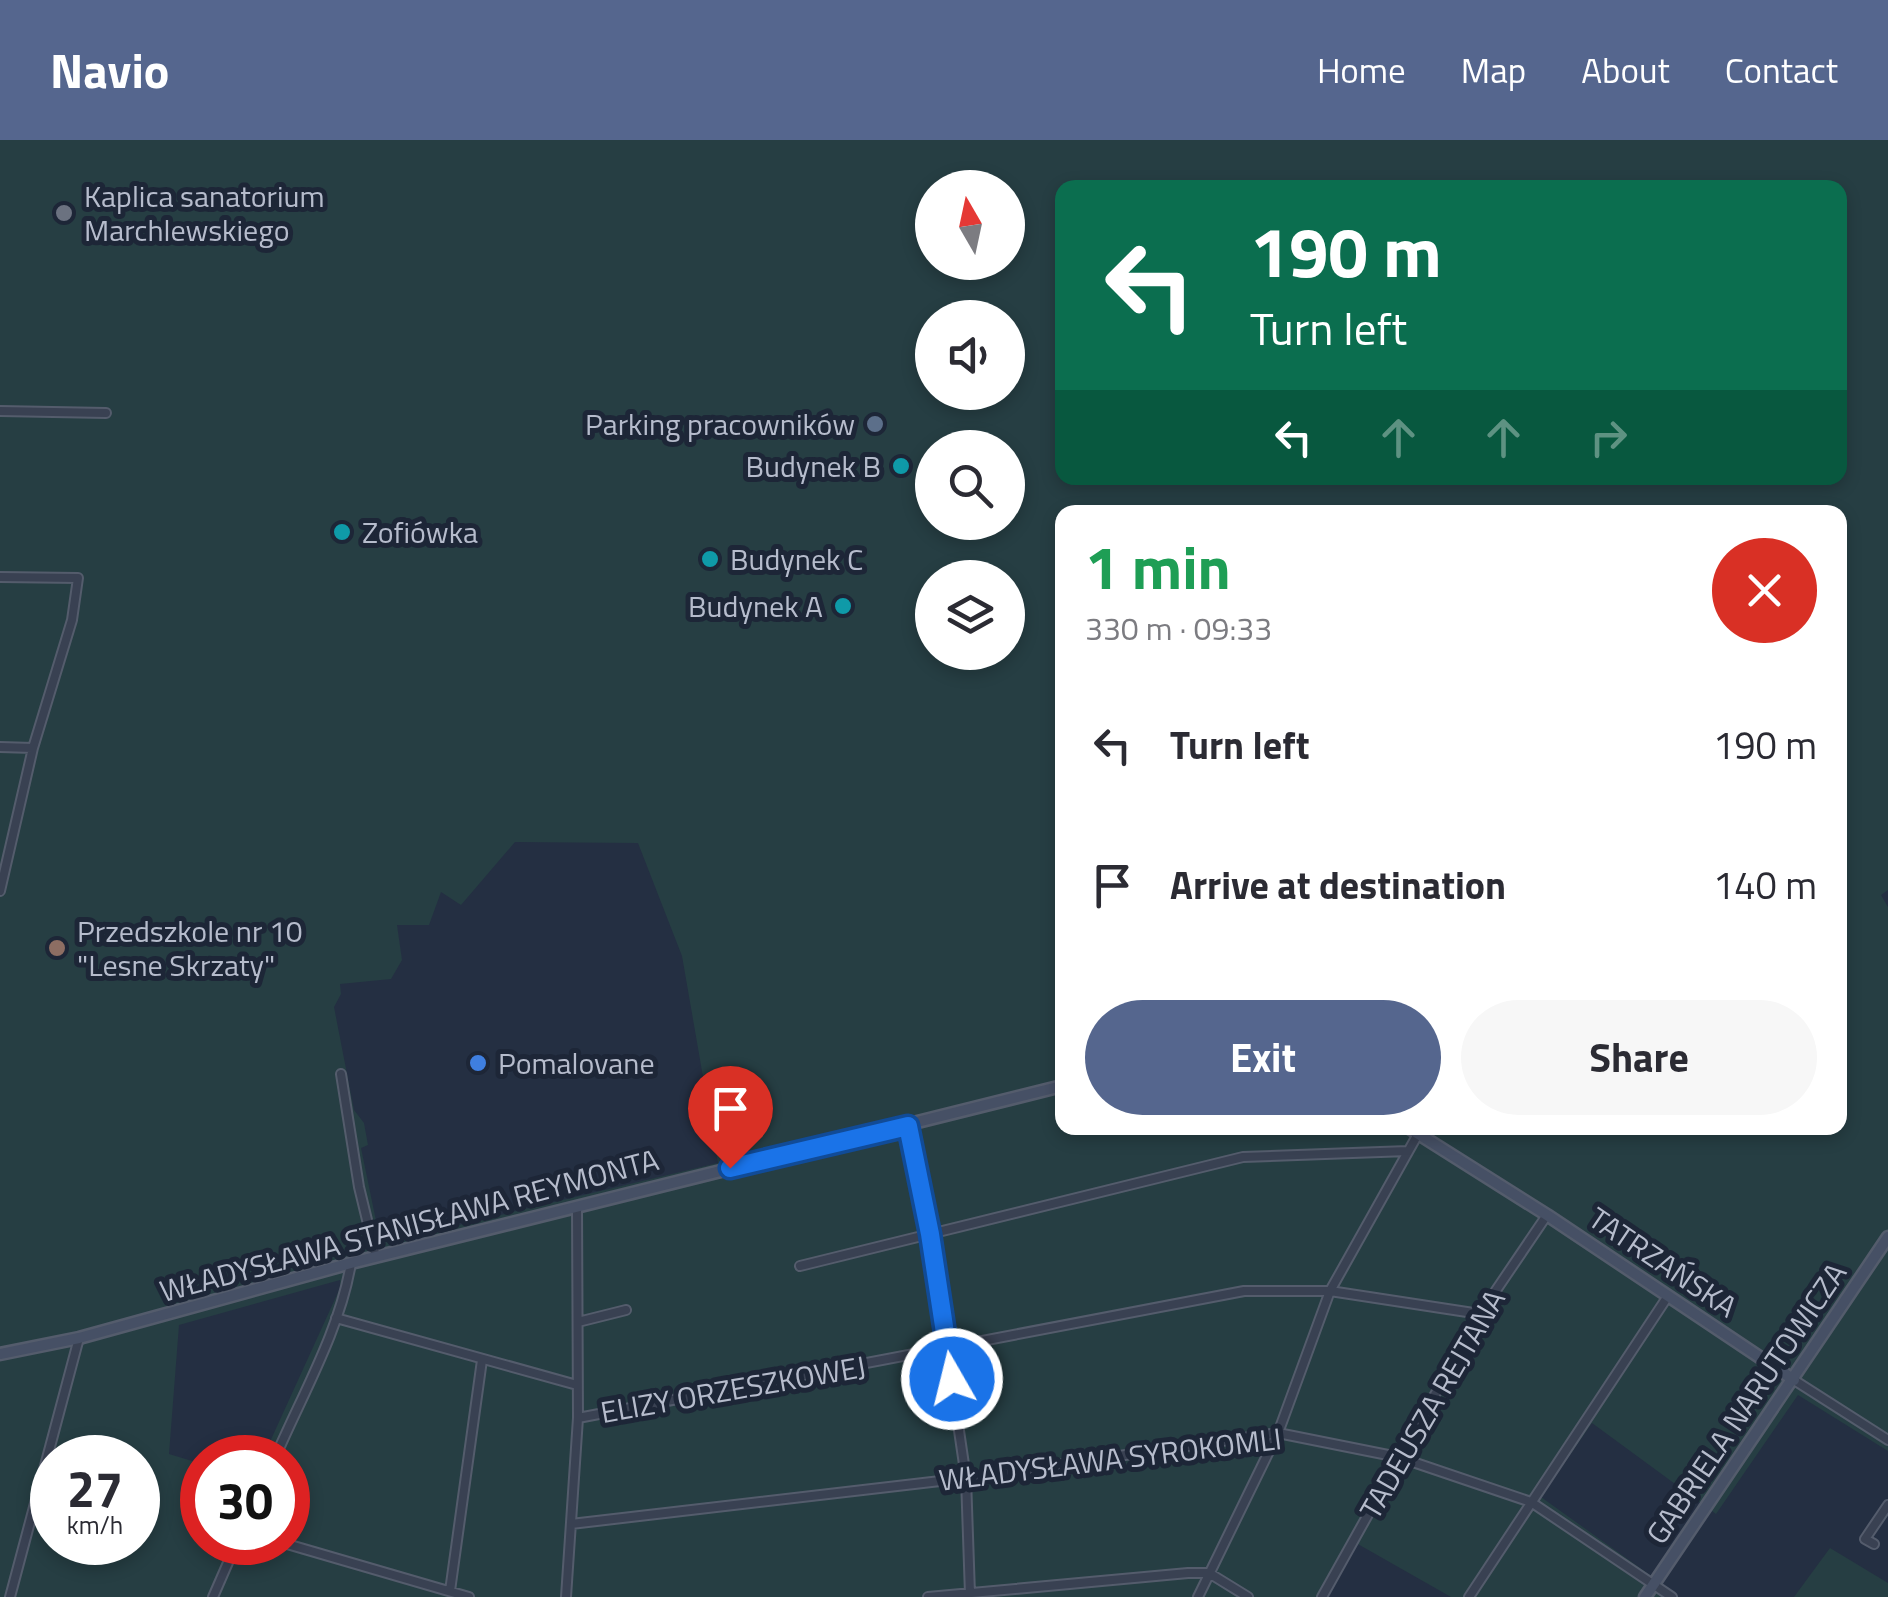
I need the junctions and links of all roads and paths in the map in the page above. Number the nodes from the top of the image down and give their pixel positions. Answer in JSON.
{"nodes":[{"id":1,"x":0,"y":411,"type":"edge"},
{"id":2,"x":106,"y":413,"type":"dead end"},
{"id":3,"x":0,"y":577,"type":"edge"},
{"id":4,"x":0,"y":747,"type":"edge"},
{"id":5,"x":32,"y":748,"type":"junction"},
{"id":6,"x":0,"y":891,"type":"edge"},
{"id":7,"x":340,"y":1074,"type":"dead end"},
{"id":8,"x":1055,"y":1088,"type":"edge"},
{"id":9,"x":908,"y":1126,"type":"junction"},
{"id":10,"x":1412,"y":1135,"type":"edge"},
{"id":11,"x":1419,"y":1135,"type":"edge"},
{"id":12,"x":1408,"y":1152,"type":"junction"},
{"id":13,"x":578,"y":1207,"type":"junction"},
{"id":14,"x":1547,"y":1215,"type":"junction"},
{"id":15,"x":930,"y":1234,"type":"junction"},
{"id":16,"x":1888,"y":1237,"type":"edge"},
{"id":17,"x":376,"y":1257,"type":"junction"},
{"id":18,"x":351,"y":1263,"type":"junction"},
{"id":19,"x":800,"y":1266,"type":"dead end"},
{"id":20,"x":1330,"y":1290,"type":"junction"},
{"id":21,"x":1668,"y":1296,"type":"junction"},
{"id":22,"x":626,"y":1310,"type":"dead end"},
{"id":23,"x":1480,"y":1314,"type":"junction"},
{"id":24,"x":336,"y":1318,"type":"junction"},
{"id":25,"x":578,"y":1322,"type":"junction"},
{"id":26,"x":80,"y":1338,"type":"junction"},
{"id":27,"x":948,"y":1350,"type":"junction"},
{"id":28,"x":0,"y":1354,"type":"edge"},
{"id":29,"x":482,"y":1360,"type":"junction"},
{"id":30,"x":1794,"y":1380,"type":"junction"},
{"id":31,"x":577,"y":1385,"type":"junction"},
{"id":32,"x":578,"y":1418,"type":"junction"},
{"id":33,"x":1278,"y":1433,"type":"junction"},
{"id":34,"x":285,"y":1435,"type":"edge"},
{"id":35,"x":1888,"y":1440,"type":"edge"},
{"id":36,"x":1398,"y":1457,"type":"junction"},
{"id":37,"x":966,"y":1478,"type":"junction"},
{"id":38,"x":1531,"y":1502,"type":"junction"},
{"id":39,"x":1888,"y":1505,"type":"edge"},
{"id":40,"x":571,"y":1524,"type":"junction"},
{"id":41,"x":1874,"y":1544,"type":"dead end"},
{"id":42,"x":310,"y":1551,"type":"edge"},
{"id":43,"x":227,"y":1565,"type":"edge"},
{"id":44,"x":1209,"y":1573,"type":"junction"},
{"id":45,"x":1654,"y":1584,"type":"junction"},
{"id":46,"x":450,"y":1591,"type":"junction"},
{"id":47,"x":970,"y":1594,"type":"junction"},
{"id":48,"x":10,"y":1597,"type":"edge"},
{"id":49,"x":212,"y":1597,"type":"edge"},
{"id":50,"x":469,"y":1597,"type":"edge"},
{"id":51,"x":566,"y":1597,"type":"edge"},
{"id":52,"x":928,"y":1597,"type":"edge"},
{"id":53,"x":1198,"y":1597,"type":"edge"},
{"id":54,"x":1248,"y":1597,"type":"edge"},
{"id":55,"x":1322,"y":1597,"type":"edge"},
{"id":56,"x":1469,"y":1597,"type":"edge"},
{"id":57,"x":1644,"y":1597,"type":"edge"},
{"id":58,"x":1672,"y":1597,"type":"edge"}],
"edges":[{"from":1,"to":2,"type":"street"},
{"from":3,"to":5,"type":"street"},
{"from":4,"to":5,"type":"street"},
{"from":5,"to":6,"type":"street"},
{"from":7,"to":17,"type":"street"},
{"from":8,"to":9,"type":"street","name":"WŁADYSŁAWA STANISŁAWA REYMONTA"},
{"from":9,"to":13,"type":"street","name":"WŁADYSŁAWA STANISŁAWA REYMONTA"},
{"from":9,"to":15,"type":"street"},
{"from":10,"to":12,"type":"street"},
{"from":11,"to":14,"type":"street","name":"TATRZAŃSKA"},
{"from":12,"to":15,"type":"street"},
{"from":12,"to":20,"type":"street"},
{"from":13,"to":17,"type":"street","name":"WŁADYSŁAWA STANISŁAWA REYMONTA"},
{"from":13,"to":25,"type":"street"},
{"from":14,"to":21,"type":"street","name":"TATRZAŃSKA"},
{"from":14,"to":23,"type":"street","name":"TADEUSZA REJTANA"},
{"from":15,"to":19,"type":"street"},
{"from":15,"to":27,"type":"street"},
{"from":16,"to":30,"type":"street","name":"GABRIELA NARUTOWICZA"},
{"from":17,"to":18,"type":"street","name":"WŁADYSŁAWA STANISŁAWA REYMONTA"},
{"from":18,"to":24,"type":"street"},
{"from":18,"to":26,"type":"street","name":"WŁADYSŁAWA STANISŁAWA REYMONTA"},
{"from":20,"to":23,"type":"street","name":"ELIZY ORZESZKOWEJ"},
{"from":20,"to":27,"type":"street","name":"ELIZY ORZESZKOWEJ"},
{"from":20,"to":33,"type":"street"},
{"from":21,"to":30,"type":"street","name":"TATRZAŃSKA"},
{"from":21,"to":38,"type":"street"},
{"from":22,"to":25,"type":"street"},
{"from":23,"to":36,"type":"street","name":"TADEUSZA REJTANA"},
{"from":24,"to":29,"type":"street","name":"ELIZY ORZESZKOWEJ"},
{"from":24,"to":34,"type":"street"},
{"from":25,"to":31,"type":"street"},
{"from":26,"to":28,"type":"street","name":"WŁADYSŁAWA STANISŁAWA REYMONTA"},
{"from":26,"to":48,"type":"street"},
{"from":27,"to":32,"type":"street","name":"ELIZY ORZESZKOWEJ"},
{"from":27,"to":37,"type":"street"},
{"from":29,"to":31,"type":"street","name":"ELIZY ORZESZKOWEJ"},
{"from":29,"to":46,"type":"street"},
{"from":30,"to":35,"type":"street","name":"TATRZAŃSKA"},
{"from":30,"to":45,"type":"street","name":"GABRIELA NARUTOWICZA"},
{"from":31,"to":32,"type":"street"},
{"from":32,"to":40,"type":"street"},
{"from":33,"to":36,"type":"street","name":"WŁADYSŁAWA SYROKOMLI"},
{"from":33,"to":37,"type":"street","name":"WŁADYSŁAWA SYROKOMLI"},
{"from":33,"to":44,"type":"street"},
{"from":36,"to":38,"type":"street","name":"WŁADYSŁAWA SYROKOMLI"},
{"from":36,"to":55,"type":"street","name":"TADEUSZA REJTANA"},
{"from":37,"to":40,"type":"street","name":"WŁADYSŁAWA SYROKOMLI"},
{"from":37,"to":47,"type":"street"},
{"from":38,"to":45,"type":"street","name":"WŁADYSŁAWA SYROKOMLI"},
{"from":38,"to":56,"type":"street"},
{"from":39,"to":41,"type":"street"},
{"from":40,"to":51,"type":"street"},
{"from":42,"to":46,"type":"street"},
{"from":43,"to":49,"type":"street"},
{"from":44,"to":47,"type":"street"},
{"from":44,"to":53,"type":"street"},
{"from":44,"to":54,"type":"street"},
{"from":45,"to":57,"type":"street","name":"GABRIELA NARUTOWICZA"},
{"from":45,"to":58,"type":"street","name":"WŁADYSŁAWA SYROKOMLI"},
{"from":46,"to":50,"type":"street"},
{"from":47,"to":52,"type":"street"}]}
